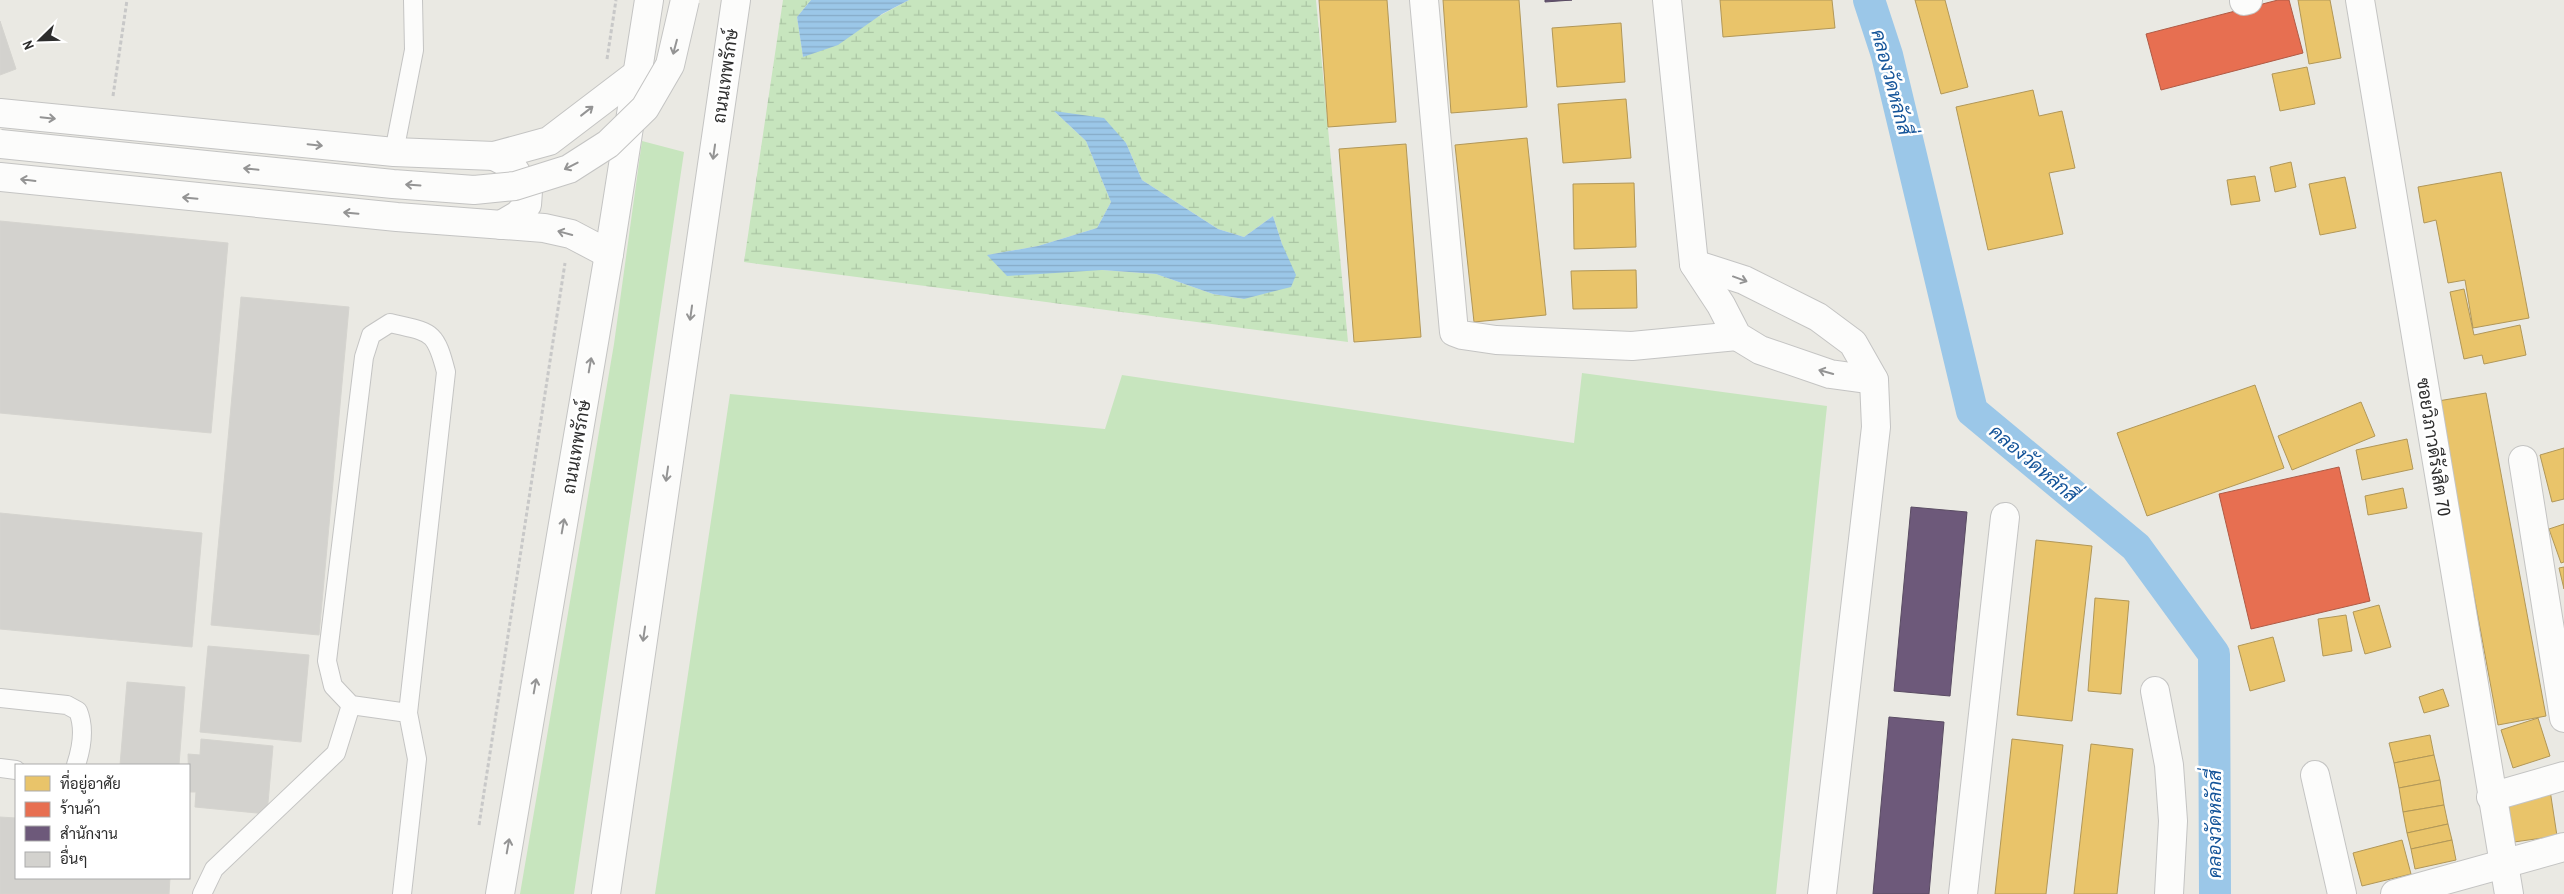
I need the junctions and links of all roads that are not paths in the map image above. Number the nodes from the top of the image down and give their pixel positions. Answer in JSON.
{"nodes":[{"id":1,"x":413,"y":0,"type":"edge"},
{"id":2,"x":648,"y":0,"type":"edge"},
{"id":3,"x":686,"y":0,"type":"edge"},
{"id":4,"x":736,"y":0,"type":"edge"},
{"id":5,"x":1424,"y":0,"type":"edge"},
{"id":6,"x":1667,"y":0,"type":"edge"},
{"id":7,"x":2360,"y":0,"type":"edge"},
{"id":8,"x":637,"y":74,"type":"junction"},
{"id":9,"x":0,"y":113,"type":"edge"},
{"id":10,"x":0,"y":144,"type":"edge"},
{"id":11,"x":394,"y":152,"type":"junction"},
{"id":12,"x":494,"y":156,"type":"junction"},
{"id":13,"x":0,"y":177,"type":"edge"},
{"id":14,"x":501,"y":225,"type":"junction"},
{"id":15,"x":609,"y":254,"type":"junction"},
{"id":16,"x":1694,"y":264,"type":"junction"},
{"id":17,"x":1737,"y":336,"type":"junction"},
{"id":18,"x":1874,"y":380,"type":"junction"},
{"id":19,"x":2522,"y":460,"type":"dead end"},
{"id":20,"x":2005,"y":517,"type":"dead end"},
{"id":21,"x":2155,"y":691,"type":"dead end"},
{"id":22,"x":0,"y":698,"type":"edge"},
{"id":23,"x":351,"y":705,"type":"junction"},
{"id":24,"x":408,"y":713,"type":"junction"},
{"id":25,"x":2564,"y":718,"type":"edge"},
{"id":26,"x":76,"y":764,"type":"edge"},
{"id":27,"x":0,"y":768,"type":"edge"},
{"id":28,"x":15,"y":770,"type":"edge"},
{"id":29,"x":2316,"y":775,"type":"dead end"},
{"id":30,"x":2564,"y":776,"type":"edge"},
{"id":31,"x":2491,"y":797,"type":"junction"},
{"id":32,"x":2564,"y":847,"type":"edge"},
{"id":33,"x":2502,"y":865,"type":"junction"},
{"id":34,"x":202,"y":894,"type":"edge"},
{"id":35,"x":402,"y":894,"type":"edge"},
{"id":36,"x":500,"y":894,"type":"edge"},
{"id":37,"x":606,"y":894,"type":"edge"},
{"id":38,"x":1822,"y":894,"type":"edge"},
{"id":39,"x":1963,"y":894,"type":"edge"},
{"id":40,"x":2169,"y":894,"type":"edge"},
{"id":41,"x":2342,"y":894,"type":"edge"},
{"id":42,"x":2395,"y":894,"type":"edge"},
{"id":43,"x":2509,"y":894,"type":"edge"}],
"edges":[{"from":1,"to":11,"type":"lane"},
{"from":2,"to":8,"type":"street","name":"ถนนเทพรักษ์"},
{"from":3,"to":10,"type":"street","one_way":true,"bridge":true},
{"from":4,"to":37,"type":"street","name":"ถนนเทพรักษ์","one_way":true},
{"from":5,"to":17,"type":"street"},
{"from":6,"to":16,"type":"street"},
{"from":7,"to":31,"type":"street","name":"ซอยวิภาวดีรังสิต 70"},
{"from":12,"to":8,"type":"street","one_way":true},
{"from":8,"to":15,"type":"street","name":"ถนนเทพรักษ์"},
{"from":9,"to":11,"type":"street","one_way":true},
{"from":11,"to":12,"type":"street"},
{"from":12,"to":14,"type":"street"},
{"from":14,"to":13,"type":"street","one_way":true},
{"from":15,"to":14,"type":"street","one_way":true},
{"from":36,"to":15,"type":"street","name":"ถนนเทพรักษ์","one_way":true},
{"from":16,"to":17,"type":"street"},
{"from":16,"to":18,"type":"street","one_way":true},
{"from":18,"to":17,"type":"street","one_way":true},
{"from":18,"to":38,"type":"street"},
{"from":19,"to":25,"type":"street"},
{"from":20,"to":39,"type":"street"},
{"from":21,"to":40,"type":"street"},
{"from":22,"to":26,"type":"lane"},
{"from":23,"to":24,"type":"lane"},
{"from":23,"to":24,"type":"lane"},
{"from":23,"to":34,"type":"lane"},
{"from":24,"to":35,"type":"lane"},
{"from":27,"to":28,"type":"lane"},
{"from":29,"to":41,"type":"street"},
{"from":30,"to":31,"type":"street"},
{"from":31,"to":33,"type":"street","name":"ซอยวิภาวดีรังสิต 70"},
{"from":32,"to":33,"type":"street"},
{"from":33,"to":42,"type":"street"},
{"from":33,"to":43,"type":"street","name":"ซอยวิภาวดีรังสิต 70"}]}
